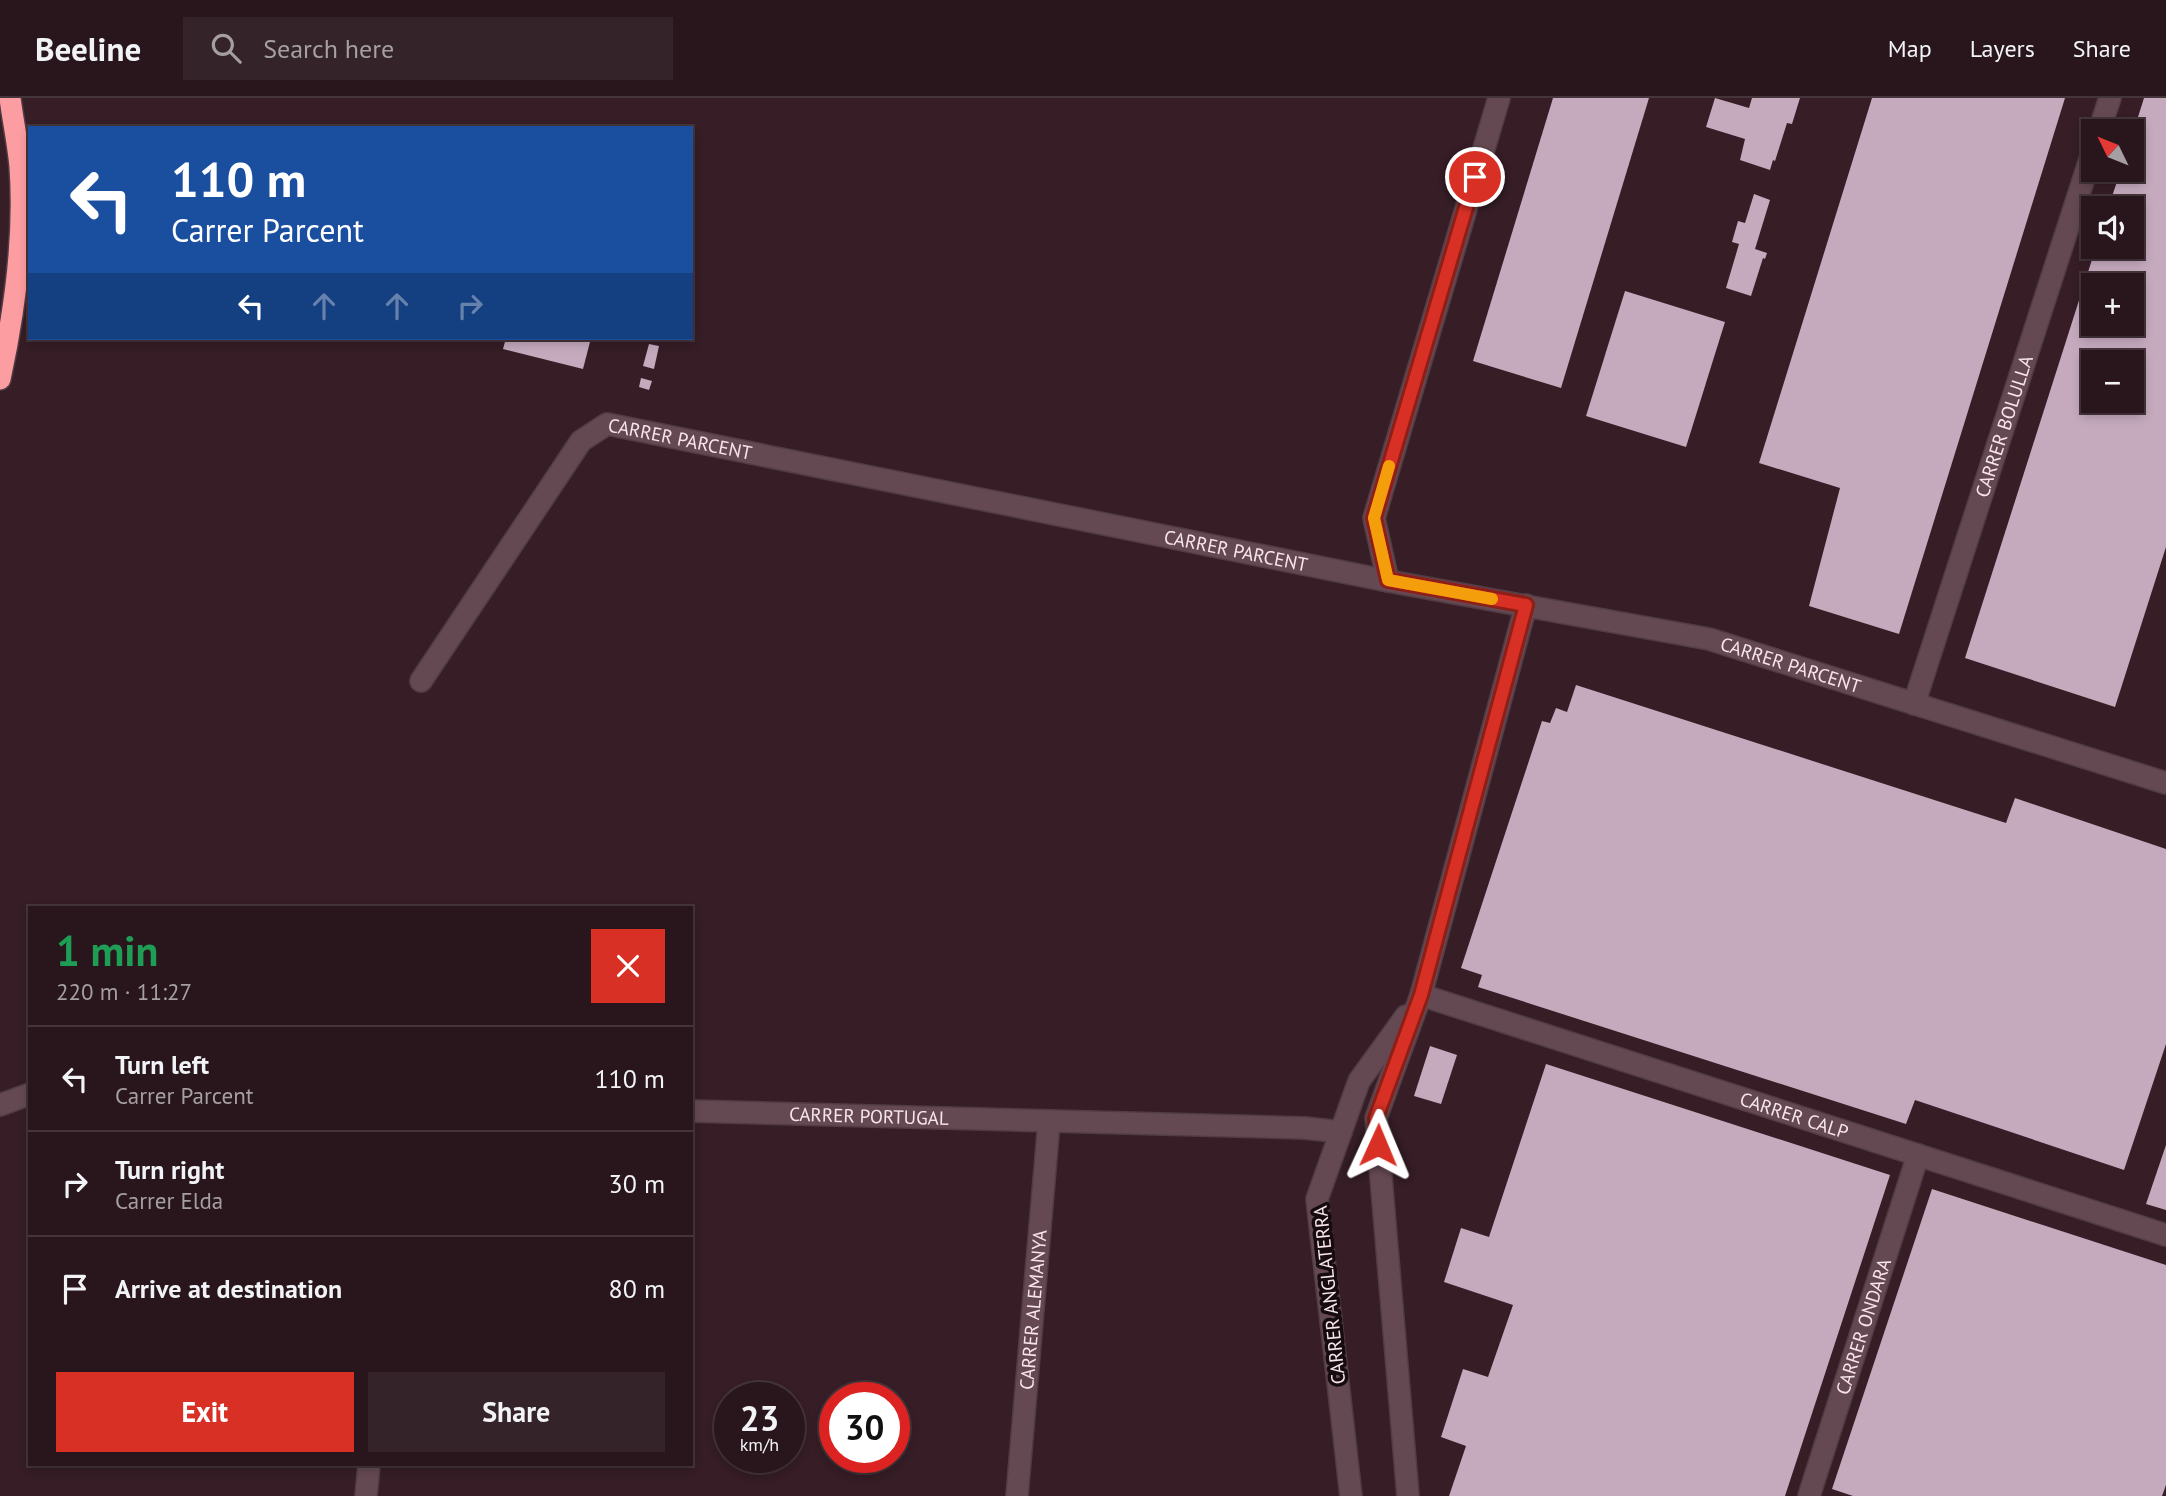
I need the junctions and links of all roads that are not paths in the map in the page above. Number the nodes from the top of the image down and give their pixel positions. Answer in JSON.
{"nodes":[{"id":1,"x":10,"y":98,"type":"edge"},
{"id":2,"x":1499,"y":98,"type":"edge"},
{"id":3,"x":2110,"y":98,"type":"edge"},
{"id":4,"x":2103,"y":119,"type":"edge"},
{"id":5,"x":2083,"y":182,"type":"edge"},
{"id":6,"x":0,"y":379,"type":"edge"},
{"id":7,"x":1388,"y":580,"type":"junction"},
{"id":8,"x":1526,"y":605,"type":"junction"},
{"id":9,"x":421,"y":681,"type":"dead end"},
{"id":10,"x":1914,"y":704,"type":"junction"},
{"id":11,"x":2166,"y":783,"type":"edge"},
{"id":12,"x":1421,"y":995,"type":"junction"},
{"id":13,"x":28,"y":1095,"type":"edge"},
{"id":14,"x":0,"y":1105,"type":"edge"},
{"id":15,"x":693,"y":1111,"type":"edge"},
{"id":16,"x":1049,"y":1122,"type":"junction"},
{"id":17,"x":1341,"y":1132,"type":"junction"},
{"id":18,"x":1918,"y":1155,"type":"junction"},
{"id":19,"x":2166,"y":1235,"type":"edge"},
{"id":20,"x":369,"y":1466,"type":"edge"},
{"id":21,"x":366,"y":1496,"type":"edge"},
{"id":22,"x":1017,"y":1496,"type":"edge"},
{"id":23,"x":1351,"y":1496,"type":"edge"},
{"id":24,"x":1408,"y":1496,"type":"edge"},
{"id":25,"x":1808,"y":1496,"type":"edge"}],
"edges":[{"from":1,"to":6,"type":"highway"},
{"from":2,"to":7,"type":"street"},
{"from":3,"to":4,"type":"street"},
{"from":5,"to":10,"type":"street","name":"CARRER BOLULLA"},
{"from":7,"to":8,"type":"street","name":"CARRER PARCENT"},
{"from":7,"to":9,"type":"street","name":"CARRER PARCENT"},
{"from":8,"to":10,"type":"street","name":"CARRER PARCENT"},
{"from":8,"to":12,"type":"street"},
{"from":10,"to":11,"type":"street","name":"CARRER PARCENT"},
{"from":12,"to":17,"type":"street","name":"CARRER ANGLATERRA"},
{"from":12,"to":18,"type":"street","name":"CARRER CALP"},
{"from":12,"to":24,"type":"street"},
{"from":13,"to":14,"type":"street"},
{"from":15,"to":16,"type":"street","name":"CARRER PORTUGAL"},
{"from":16,"to":17,"type":"street","name":"CARRER PORTUGAL"},
{"from":16,"to":22,"type":"street","name":"CARRER ALEMANYA"},
{"from":17,"to":23,"type":"street","name":"CARRER ANGLATERRA"},
{"from":18,"to":19,"type":"street","name":"CARRER CALP"},
{"from":18,"to":25,"type":"street","name":"CARRER ONDARA"},
{"from":20,"to":21,"type":"street"}]}
